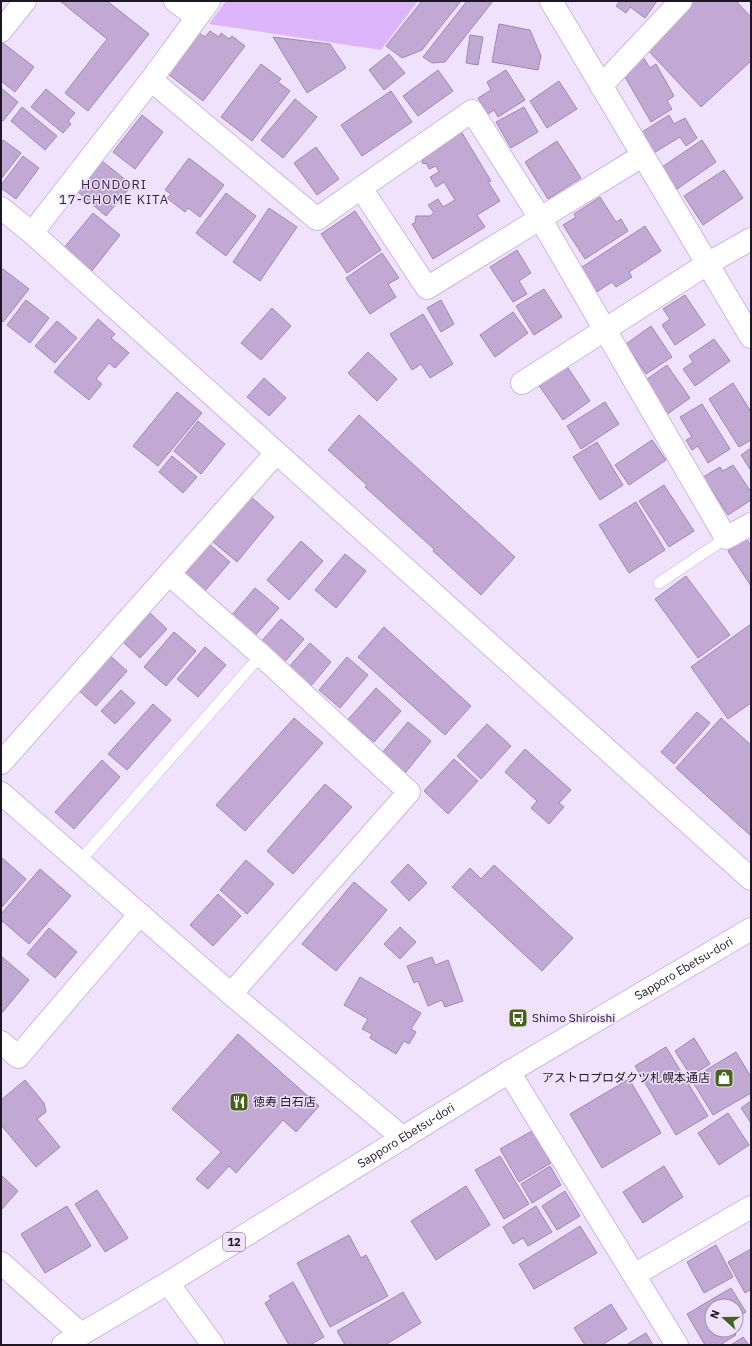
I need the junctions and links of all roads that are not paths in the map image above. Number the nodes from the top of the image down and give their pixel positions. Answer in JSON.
{"nodes":[{"id":1,"x":25,"y":1,"type":"edge"},
{"id":2,"x":175,"y":1,"type":"edge"},
{"id":3,"x":551,"y":1,"type":"edge"},
{"id":4,"x":681,"y":1,"type":"edge"},
{"id":5,"x":203,"y":9,"type":"edge"},
{"id":6,"x":1,"y":31,"type":"edge"},
{"id":7,"x":152,"y":80,"type":"junction"},
{"id":8,"x":601,"y":86,"type":"junction"},
{"id":9,"x":642,"y":156,"type":"junction"},
{"id":10,"x":361,"y":188,"type":"junction"},
{"id":11,"x":1,"y":208,"type":"edge"},
{"id":12,"x":540,"y":218,"type":"junction"},
{"id":13,"x":32,"y":232,"type":"junction"},
{"id":14,"x":751,"y":239,"type":"edge"},
{"id":15,"x":707,"y":264,"type":"junction"},
{"id":16,"x":605,"y":330,"type":"junction"},
{"id":17,"x":751,"y":337,"type":"edge"},
{"id":18,"x":522,"y":383,"type":"dead end"},
{"id":19,"x":276,"y":453,"type":"junction"},
{"id":20,"x":751,"y":524,"type":"edge"},
{"id":21,"x":726,"y":538,"type":"junction"},
{"id":22,"x":169,"y":574,"type":"junction"},
{"id":23,"x":659,"y":583,"type":"dead end"},
{"id":24,"x":261,"y":656,"type":"junction"},
{"id":25,"x":1,"y":763,"type":"edge"},
{"id":26,"x":1,"y":793,"type":"edge"},
{"id":27,"x":79,"y":862,"type":"junction"},
{"id":28,"x":751,"y":879,"type":"edge"},
{"id":29,"x":140,"y":914,"type":"junction"},
{"id":30,"x":751,"y":929,"type":"edge"},
{"id":31,"x":231,"y":994,"type":"junction"},
{"id":32,"x":1,"y":1042,"type":"edge"},
{"id":33,"x":509,"y":1072,"type":"junction"},
{"id":34,"x":403,"y":1138,"type":"junction"},
{"id":35,"x":751,"y":1207,"type":"edge"},
{"id":36,"x":1,"y":1263,"type":"edge"},
{"id":37,"x":634,"y":1275,"type":"junction"},
{"id":38,"x":168,"y":1283,"type":"junction"},
{"id":39,"x":70,"y":1342,"type":"edge"},
{"id":40,"x":213,"y":1345,"type":"edge"},
{"id":41,"x":677,"y":1345,"type":"edge"}],
"edges":[{"from":1,"to":6,"type":"main road"},
{"from":2,"to":5,"type":"main road"},
{"from":3,"to":8,"type":"main road"},
{"from":4,"to":8,"type":"main road"},
{"from":5,"to":7,"type":"main road"},
{"from":7,"to":10,"type":"main road"},
{"from":7,"to":13,"type":"main road"},
{"from":8,"to":9,"type":"main road"},
{"from":9,"to":12,"type":"main road"},
{"from":9,"to":15,"type":"main road"},
{"from":10,"to":12,"type":"main road"},
{"from":10,"to":12,"type":"main road"},
{"from":11,"to":13,"type":"main road"},
{"from":12,"to":16,"type":"main road"},
{"from":13,"to":19,"type":"main road"},
{"from":14,"to":15,"type":"main road"},
{"from":15,"to":16,"type":"main road"},
{"from":15,"to":17,"type":"main road"},
{"from":16,"to":18,"type":"main road"},
{"from":16,"to":21,"type":"main road"},
{"from":19,"to":22,"type":"main road"},
{"from":19,"to":28,"type":"main road"},
{"from":20,"to":21,"type":"main road"},
{"from":21,"to":23,"type":"lane"},
{"from":22,"to":24,"type":"main road"},
{"from":22,"to":25,"type":"main road"},
{"from":24,"to":27,"type":"lane"},
{"from":24,"to":31,"type":"main road"},
{"from":26,"to":27,"type":"main road"},
{"from":27,"to":29,"type":"main road"},
{"from":29,"to":31,"type":"main road"},
{"from":29,"to":32,"type":"main road"},
{"from":30,"to":33,"type":"main road","name":"Sapporo Ebetsu-dori","number":"12"},
{"from":31,"to":34,"type":"main road"},
{"from":33,"to":34,"type":"main road","name":"Sapporo Ebetsu-dori","number":"12"},
{"from":33,"to":37,"type":"main road"},
{"from":34,"to":38,"type":"main road","name":"Sapporo Ebetsu-dori","number":"12"},
{"from":35,"to":37,"type":"main road"},
{"from":36,"to":39,"type":"main road"},
{"from":37,"to":41,"type":"main road"},
{"from":38,"to":39,"type":"main road","name":"Sapporo Ebetsu-dori","number":"12"},
{"from":38,"to":40,"type":"main road"}]}
